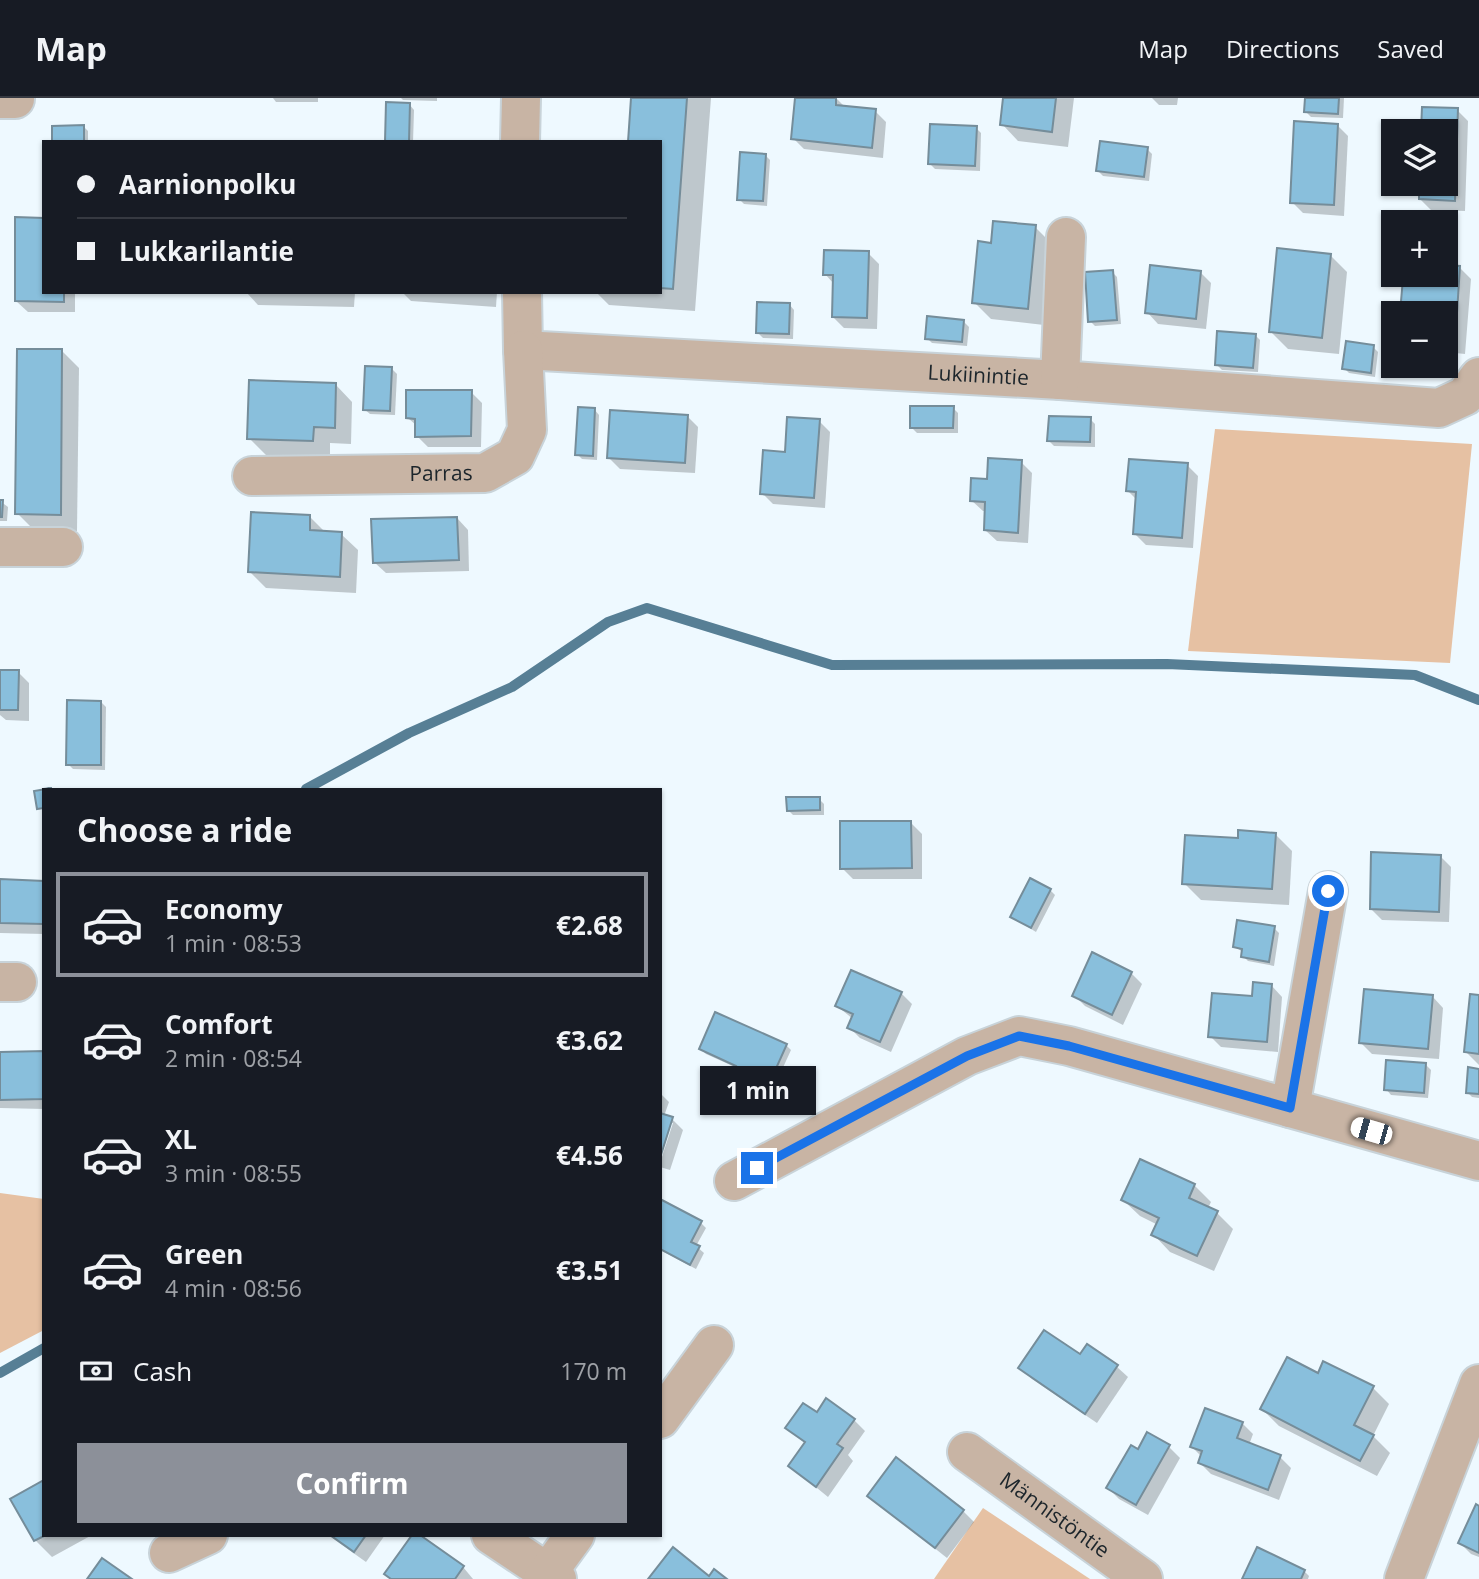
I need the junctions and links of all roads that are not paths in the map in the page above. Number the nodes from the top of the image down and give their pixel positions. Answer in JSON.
{"nodes":[{"id":1,"x":521,"y":98,"type":"edge"},
{"id":2,"x":520,"y":140,"type":"edge"},
{"id":3,"x":1066,"y":237,"type":"dead end"},
{"id":4,"x":522,"y":294,"type":"edge"},
{"id":5,"x":523,"y":350,"type":"junction"},
{"id":6,"x":1479,"y":377,"type":"edge"},
{"id":7,"x":1060,"y":380,"type":"junction"},
{"id":8,"x":252,"y":476,"type":"dead end"},
{"id":9,"x":0,"y":547,"type":"edge"},
{"id":10,"x":63,"y":547,"type":"dead end"},
{"id":11,"x":1328,"y":891,"type":"dead end"},
{"id":12,"x":1290,"y":1108,"type":"junction"},
{"id":13,"x":1479,"y":1161,"type":"edge"},
{"id":14,"x":734,"y":1181,"type":"dead end"},
{"id":15,"x":714,"y":1345,"type":"dead end"},
{"id":16,"x":1479,"y":1384,"type":"edge"},
{"id":17,"x":662,"y":1416,"type":"edge"},
{"id":18,"x":967,"y":1452,"type":"dead end"},
{"id":19,"x":204,"y":1537,"type":"edge"},
{"id":20,"x":494,"y":1537,"type":"edge"},
{"id":21,"x":574,"y":1537,"type":"edge"},
{"id":22,"x":169,"y":1553,"type":"dead end"},
{"id":23,"x":549,"y":1577,"type":"edge"},
{"id":24,"x":1143,"y":1579,"type":"edge"},
{"id":25,"x":1404,"y":1579,"type":"edge"}],
"edges":[{"from":1,"to":2,"type":"street"},
{"from":3,"to":7,"type":"street"},
{"from":4,"to":5,"type":"street"},
{"from":5,"to":7,"type":"street","name":"Lukiinintie"},
{"from":5,"to":8,"type":"street","name":"Parras"},
{"from":6,"to":7,"type":"street","name":"Lukiinintie"},
{"from":9,"to":10,"type":"street"},
{"from":11,"to":12,"type":"street"},
{"from":12,"to":13,"type":"street"},
{"from":12,"to":14,"type":"street"},
{"from":15,"to":17,"type":"street"},
{"from":16,"to":25,"type":"street"},
{"from":18,"to":24,"type":"street","name":"Männistöntie"},
{"from":19,"to":22,"type":"street"},
{"from":20,"to":23,"type":"street"},
{"from":21,"to":23,"type":"street"}]}
